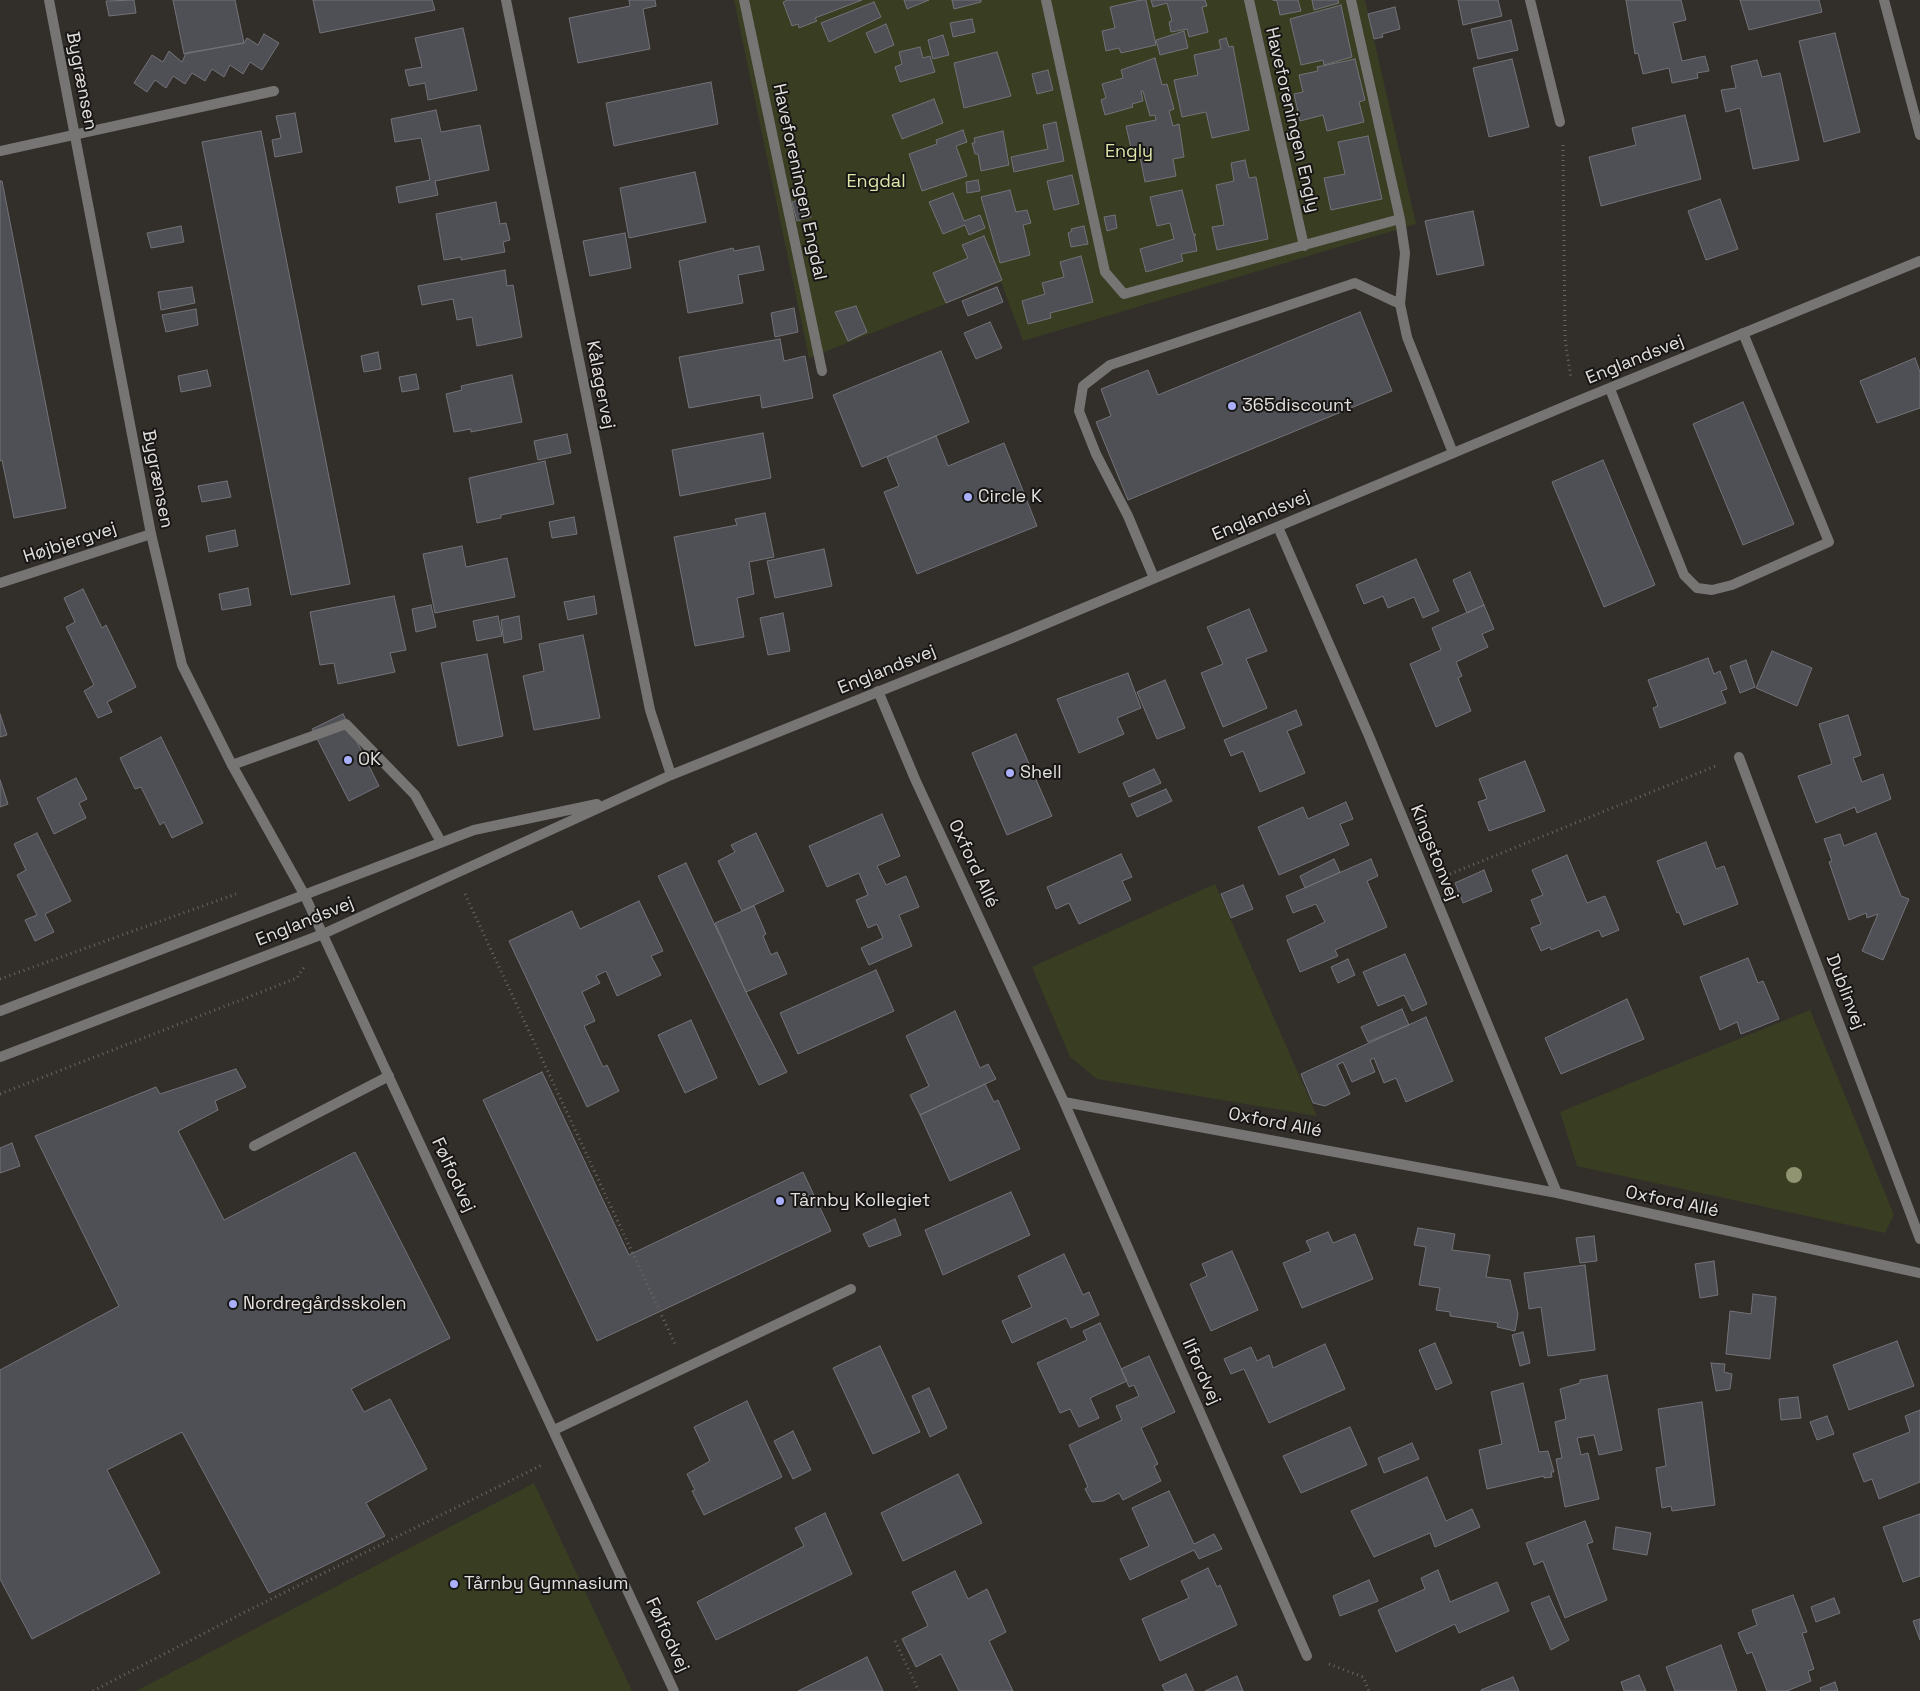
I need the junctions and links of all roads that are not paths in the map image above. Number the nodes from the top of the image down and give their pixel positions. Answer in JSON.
{"nodes":[{"id":1,"x":49,"y":0,"type":"edge"},
{"id":2,"x":506,"y":0,"type":"edge"},
{"id":3,"x":744,"y":0,"type":"edge"},
{"id":4,"x":1046,"y":0,"type":"edge"},
{"id":5,"x":1249,"y":0,"type":"edge"},
{"id":6,"x":1352,"y":0,"type":"edge"},
{"id":7,"x":1530,"y":0,"type":"edge"},
{"id":8,"x":1884,"y":0,"type":"edge"},
{"id":9,"x":274,"y":91,"type":"dead end"},
{"id":10,"x":1560,"y":122,"type":"road end"},
{"id":11,"x":1920,"y":135,"type":"edge"},
{"id":12,"x":75,"y":136,"type":"junction"},
{"id":13,"x":0,"y":151,"type":"edge"},
{"id":14,"x":1400,"y":218,"type":"junction"},
{"id":15,"x":1304,"y":246,"type":"junction"},
{"id":16,"x":1920,"y":261,"type":"edge"},
{"id":17,"x":1400,"y":304,"type":"junction"},
{"id":18,"x":1743,"y":333,"type":"junction"},
{"id":19,"x":822,"y":371,"type":"dead end"},
{"id":20,"x":1610,"y":389,"type":"junction"},
{"id":21,"x":1453,"y":453,"type":"junction"},
{"id":22,"x":1278,"y":527,"type":"junction"},
{"id":23,"x":151,"y":534,"type":"junction"},
{"id":24,"x":1154,"y":578,"type":"junction"},
{"id":25,"x":0,"y":583,"type":"edge"},
{"id":26,"x":878,"y":691,"type":"junction"},
{"id":27,"x":1739,"y":757,"type":"road end"},
{"id":28,"x":232,"y":765,"type":"junction"},
{"id":29,"x":671,"y":775,"type":"junction"},
{"id":30,"x":615,"y":800,"type":"junction"},
{"id":31,"x":441,"y":842,"type":"junction"},
{"id":32,"x":304,"y":894,"type":"junction"},
{"id":33,"x":323,"y":934,"type":"junction"},
{"id":34,"x":0,"y":1011,"type":"edge"},
{"id":35,"x":0,"y":1057,"type":"edge"},
{"id":36,"x":389,"y":1076,"type":"junction"},
{"id":37,"x":1064,"y":1102,"type":"junction"},
{"id":38,"x":254,"y":1146,"type":"dead end"},
{"id":39,"x":1557,"y":1193,"type":"junction"},
{"id":40,"x":1920,"y":1239,"type":"edge"},
{"id":41,"x":1920,"y":1273,"type":"edge"},
{"id":42,"x":852,"y":1290,"type":"dead end"},
{"id":43,"x":554,"y":1430,"type":"junction"},
{"id":44,"x":1307,"y":1656,"type":"road end"},
{"id":45,"x":674,"y":1691,"type":"edge"}],
"edges":[{"from":1,"to":12,"type":"street","name":"Bygrænsen"},
{"from":2,"to":29,"type":"street","name":"Kålagervej"},
{"from":3,"to":19,"type":"street","name":"Haveforeningen Engdal"},
{"from":4,"to":15,"type":"street"},
{"from":5,"to":15,"type":"street","name":"Haveforeningen Engly"},
{"from":6,"to":14,"type":"street"},
{"from":7,"to":10,"type":"street"},
{"from":8,"to":11,"type":"street"},
{"from":9,"to":12,"type":"street"},
{"from":12,"to":13,"type":"street"},
{"from":12,"to":23,"type":"street","name":"Bygrænsen"},
{"from":14,"to":15,"type":"street"},
{"from":14,"to":17,"type":"street"},
{"from":16,"to":18,"type":"street","name":"Englandsvej"},
{"from":17,"to":21,"type":"street"},
{"from":17,"to":24,"type":"street"},
{"from":18,"to":20,"type":"street","name":"Englandsvej"},
{"from":18,"to":20,"type":"street"},
{"from":20,"to":21,"type":"street","name":"Englandsvej"},
{"from":21,"to":22,"type":"street","name":"Englandsvej"},
{"from":22,"to":24,"type":"street","name":"Englandsvej"},
{"from":22,"to":39,"type":"street","name":"Kingstonvej"},
{"from":23,"to":25,"type":"street","name":"Højbjergvej"},
{"from":23,"to":28,"type":"street","name":"Bygrænsen"},
{"from":24,"to":26,"type":"street","name":"Englandsvej"},
{"from":26,"to":29,"type":"street","name":"Englandsvej"},
{"from":26,"to":37,"type":"street","name":"Oxford Allé"},
{"from":27,"to":40,"type":"street","name":"Dublinvej"},
{"from":28,"to":31,"type":"street"},
{"from":28,"to":32,"type":"street","name":"Bygrænsen"},
{"from":29,"to":30,"type":"street","name":"Englandsvej"},
{"from":30,"to":31,"type":"street","name":"Englandsvej"},
{"from":30,"to":33,"type":"street","name":"Englandsvej"},
{"from":31,"to":32,"type":"street","name":"Englandsvej"},
{"from":32,"to":33,"type":"street","name":"Bygrænsen"},
{"from":32,"to":34,"type":"street","name":"Englandsvej"},
{"from":33,"to":35,"type":"street","name":"Englandsvej"},
{"from":33,"to":36,"type":"street","name":"Følfodvej"},
{"from":36,"to":38,"type":"street"},
{"from":36,"to":43,"type":"street","name":"Følfodvej"},
{"from":37,"to":39,"type":"street","name":"Oxford Allé"},
{"from":37,"to":44,"type":"street","name":"Ilfordvej"},
{"from":39,"to":41,"type":"street","name":"Oxford Allé"},
{"from":42,"to":43,"type":"street"},
{"from":43,"to":45,"type":"street","name":"Følfodvej"}]}
